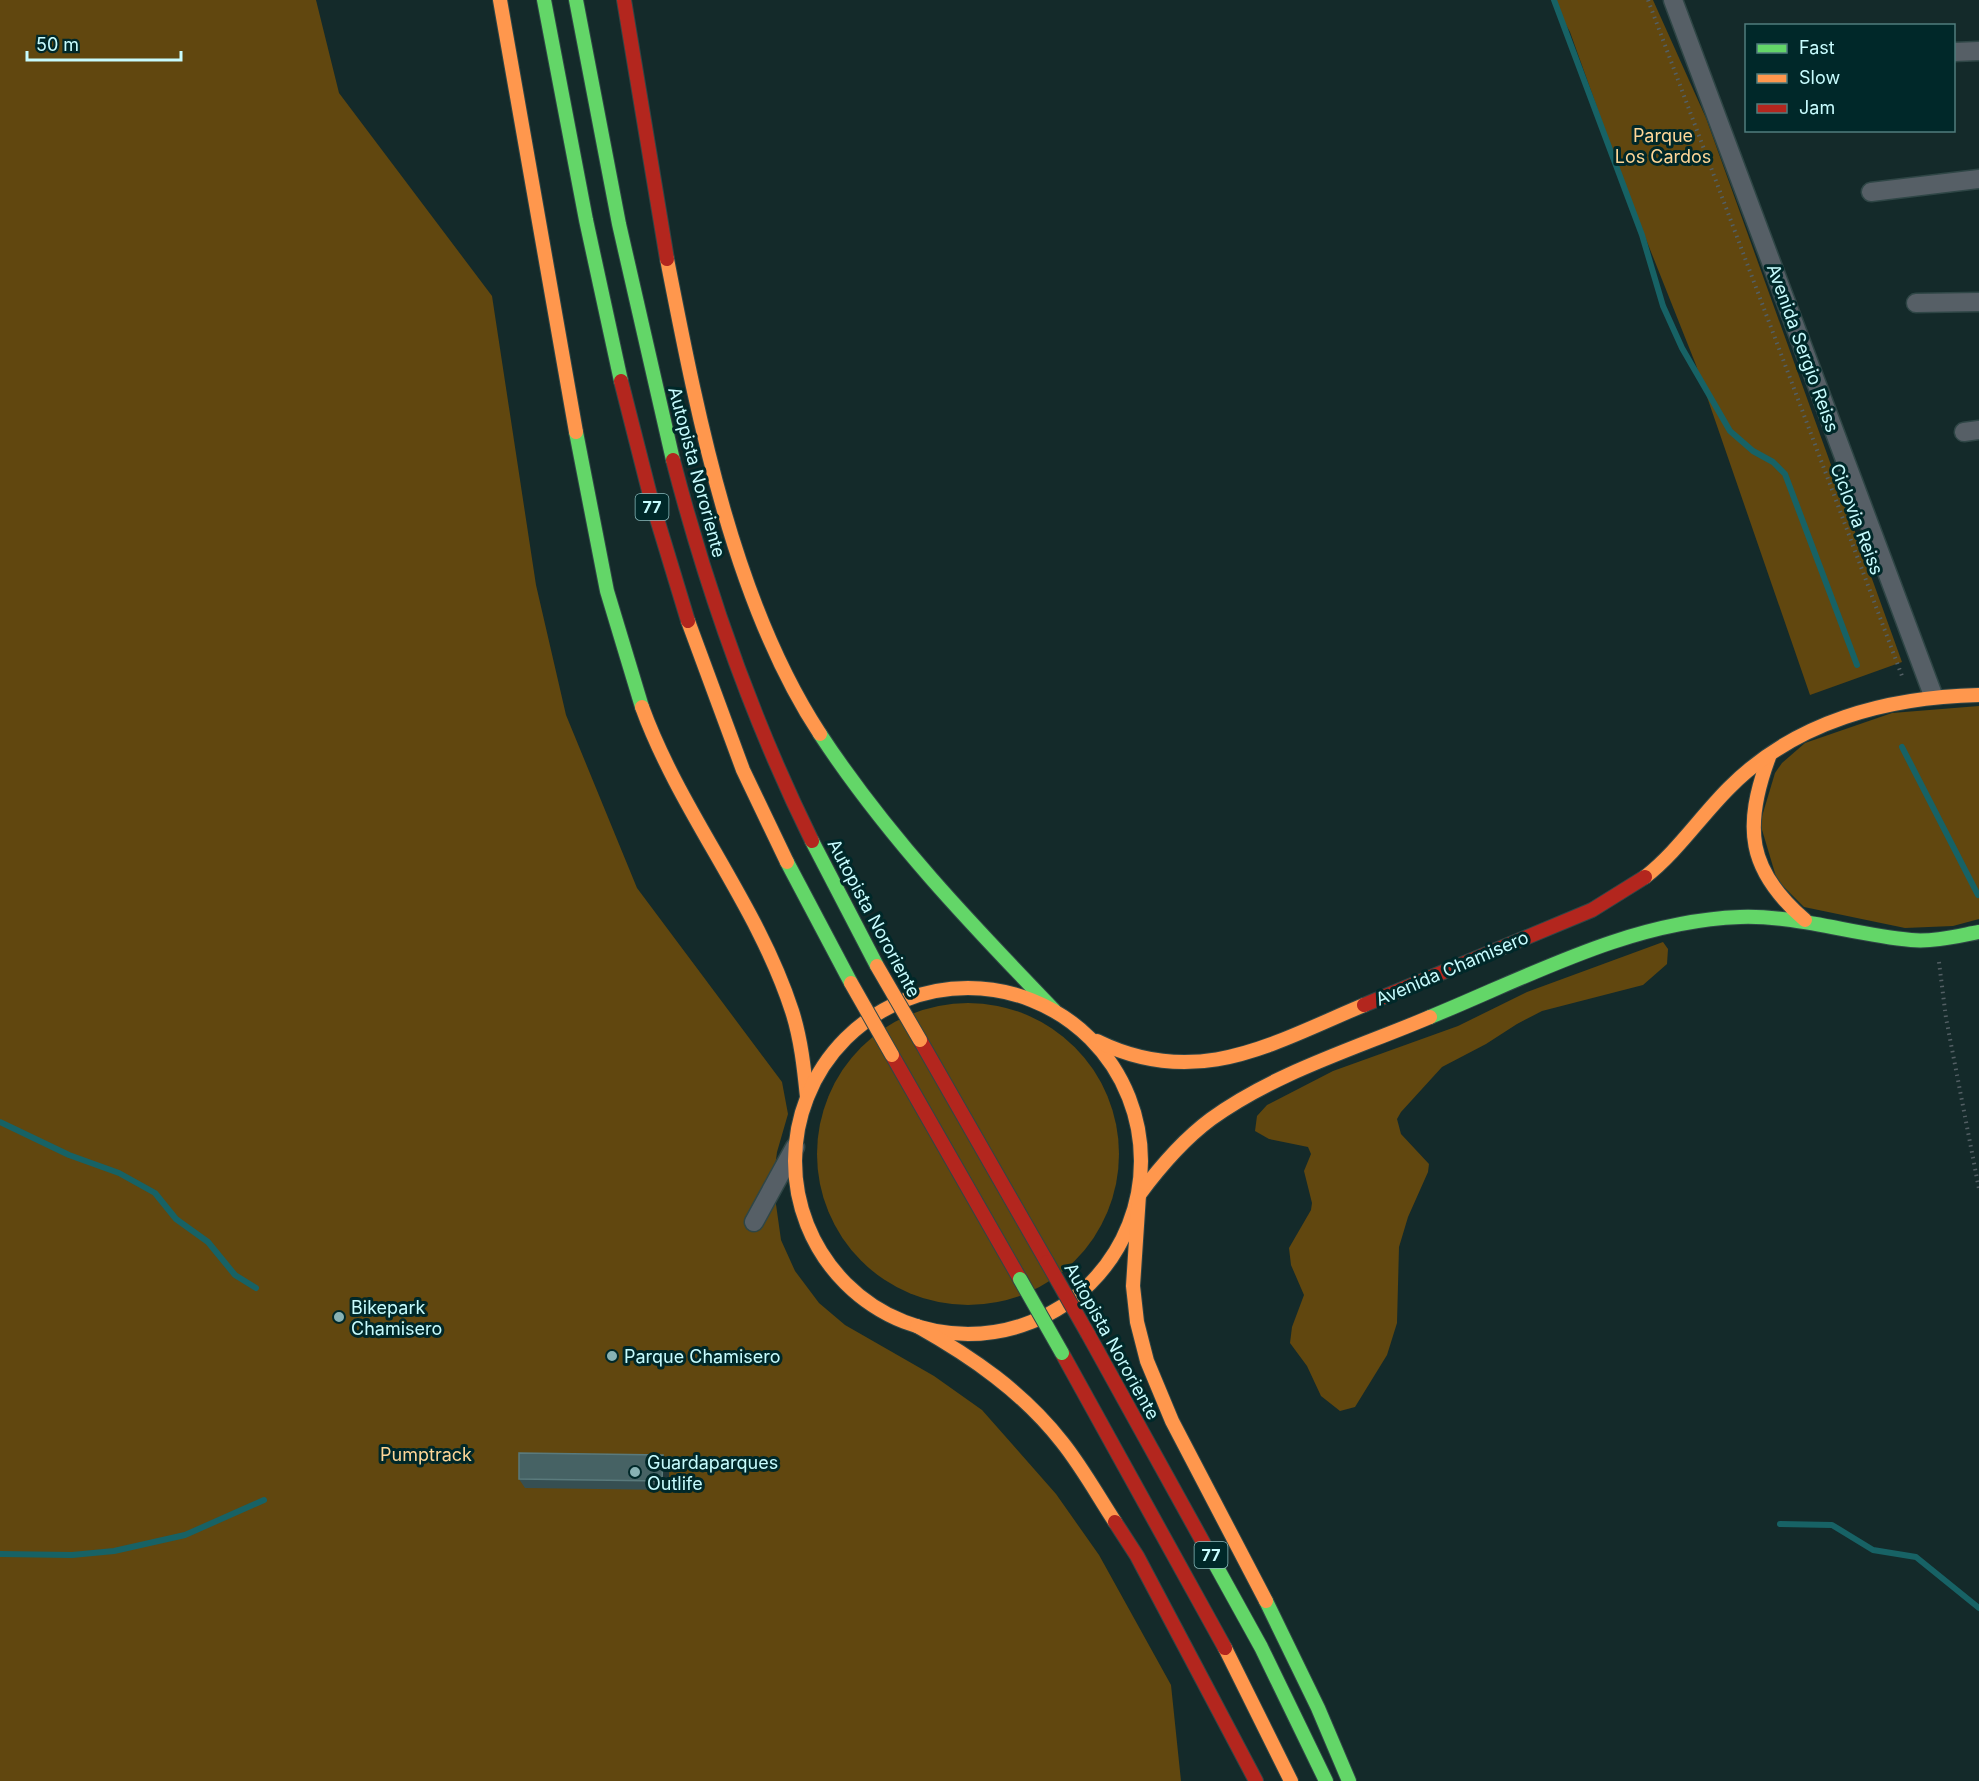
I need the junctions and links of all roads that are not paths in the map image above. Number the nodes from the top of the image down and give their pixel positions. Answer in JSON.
{"nodes":[{"id":1,"x":500,"y":0,"type":"edge"},
{"id":2,"x":544,"y":0,"type":"edge"},
{"id":3,"x":576,"y":0,"type":"edge"},
{"id":4,"x":624,"y":0,"type":"edge"},
{"id":5,"x":1673,"y":0,"type":"edge"},
{"id":6,"x":1979,"y":51,"type":"edge"},
{"id":7,"x":1955,"y":52,"type":"edge"},
{"id":8,"x":1979,"y":179,"type":"edge"},
{"id":9,"x":1871,"y":192,"type":"dead end"},
{"id":10,"x":1979,"y":302,"type":"edge"},
{"id":11,"x":1916,"y":303,"type":"dead end"},
{"id":12,"x":1933,"y":695,"type":"junction"},
{"id":13,"x":1979,"y":695,"type":"edge"},
{"id":14,"x":1768,"y":757,"type":"junction"},
{"id":15,"x":1805,"y":920,"type":"junction"},
{"id":16,"x":1979,"y":932,"type":"edge"},
{"id":17,"x":1054,"y":1010,"type":"junction"},
{"id":18,"x":1089,"y":1036,"type":"junction"},
{"id":19,"x":807,"y":1097,"type":"junction"},
{"id":20,"x":795,"y":1147,"type":"junction"},
{"id":21,"x":1139,"y":1196,"type":"junction"},
{"id":22,"x":754,"y":1222,"type":"dead end"},
{"id":23,"x":917,"y":1326,"type":"junction"},
{"id":24,"x":1256,"y":1781,"type":"edge"},
{"id":25,"x":1291,"y":1781,"type":"edge"},
{"id":26,"x":1326,"y":1781,"type":"edge"},
{"id":27,"x":1349,"y":1781,"type":"edge"}],
"edges":[{"from":1,"to":19,"type":"main road"},
{"from":2,"to":25,"type":"main road","number":"77","bridge":true},
{"from":3,"to":26,"type":"main road","name":"Autopista Nororiente","number":"77","bridge":true},
{"from":4,"to":17,"type":"main road"},
{"from":5,"to":12,"type":"street","name":"Avenida Sergio Reiss"},
{"from":6,"to":7,"type":"street"},
{"from":8,"to":9,"type":"street"},
{"from":10,"to":11,"type":"street"},
{"from":12,"to":13,"type":"main road","name":"Avenida Chamisero"},
{"from":12,"to":14,"type":"main road","name":"Avenida Chamisero"},
{"from":14,"to":15,"type":"main road"},
{"from":14,"to":18,"type":"main road","name":"Avenida Chamisero"},
{"from":15,"to":16,"type":"main road","name":"Avenida Chamisero"},
{"from":15,"to":21,"type":"main road","name":"Avenida Chamisero"},
{"from":17,"to":18,"type":"main road"},
{"from":17,"to":19,"type":"main road"},
{"from":18,"to":21,"type":"main road"},
{"from":19,"to":20,"type":"main road"},
{"from":20,"to":22,"type":"street"},
{"from":20,"to":23,"type":"main road"},
{"from":21,"to":23,"type":"main road"},
{"from":21,"to":27,"type":"main road"},
{"from":23,"to":24,"type":"main road"}]}
